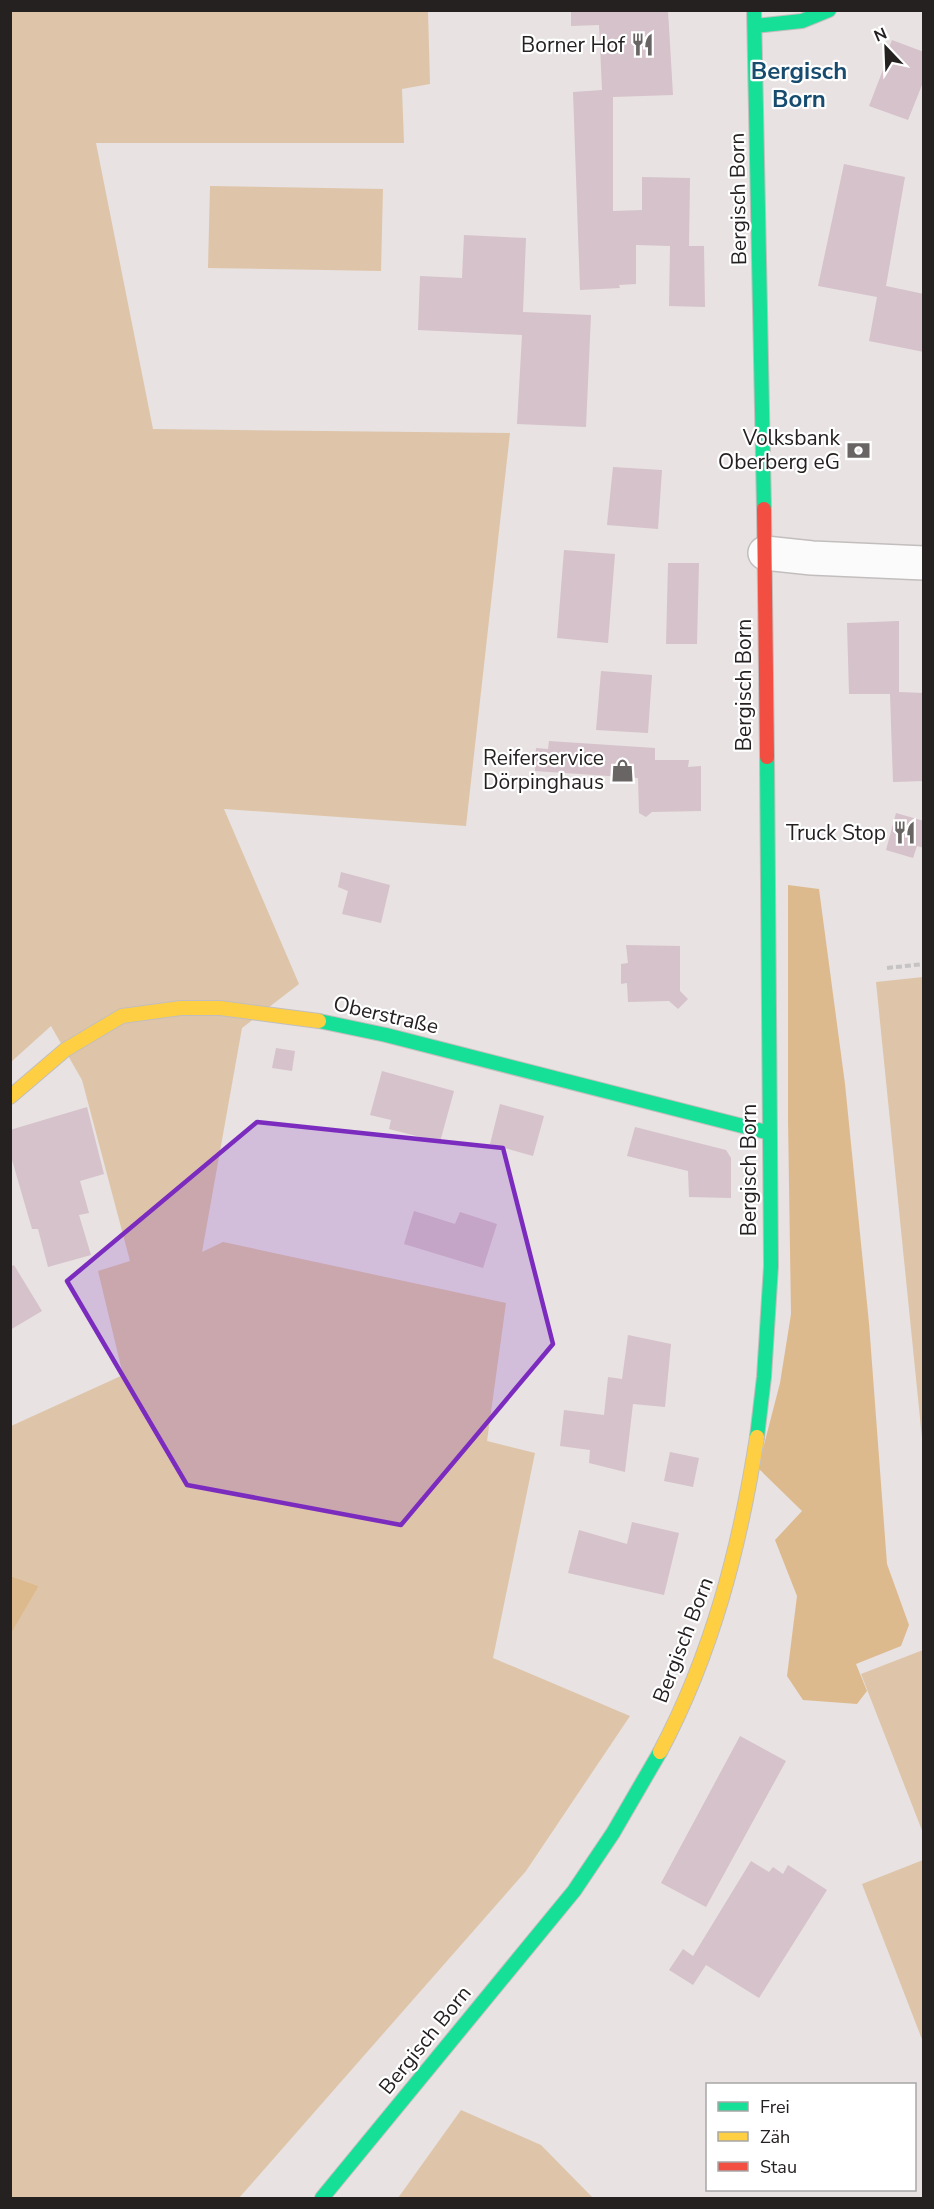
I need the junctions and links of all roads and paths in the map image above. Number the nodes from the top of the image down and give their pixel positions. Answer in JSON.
{"nodes":[{"id":1,"x":754,"y":10,"type":"edge"},
{"id":2,"x":829,"y":10,"type":"edge"},
{"id":3,"x":755,"y":26,"type":"junction"},
{"id":4,"x":765,"y":554,"type":"junction"},
{"id":5,"x":924,"y":563,"type":"edge"},
{"id":6,"x":924,"y":964,"type":"edge"},
{"id":7,"x":887,"y":968,"type":"dead end"},
{"id":8,"x":10,"y":1097,"type":"edge"},
{"id":9,"x":770,"y":1133,"type":"junction"},
{"id":10,"x":322,"y":2199,"type":"edge"}],
"edges":[{"from":1,"to":3,"type":"main road","name":"Bergisch Born"},
{"from":2,"to":3,"type":"main road"},
{"from":3,"to":4,"type":"main road","name":"Bergisch Born"},
{"from":4,"to":5,"type":"street"},
{"from":4,"to":9,"type":"main road","name":"Bergisch Born"},
{"from":6,"to":7,"type":"path"},
{"from":8,"to":9,"type":"main road","name":"Oberstraße"},
{"from":9,"to":10,"type":"main road","name":"Bergisch Born"}]}
